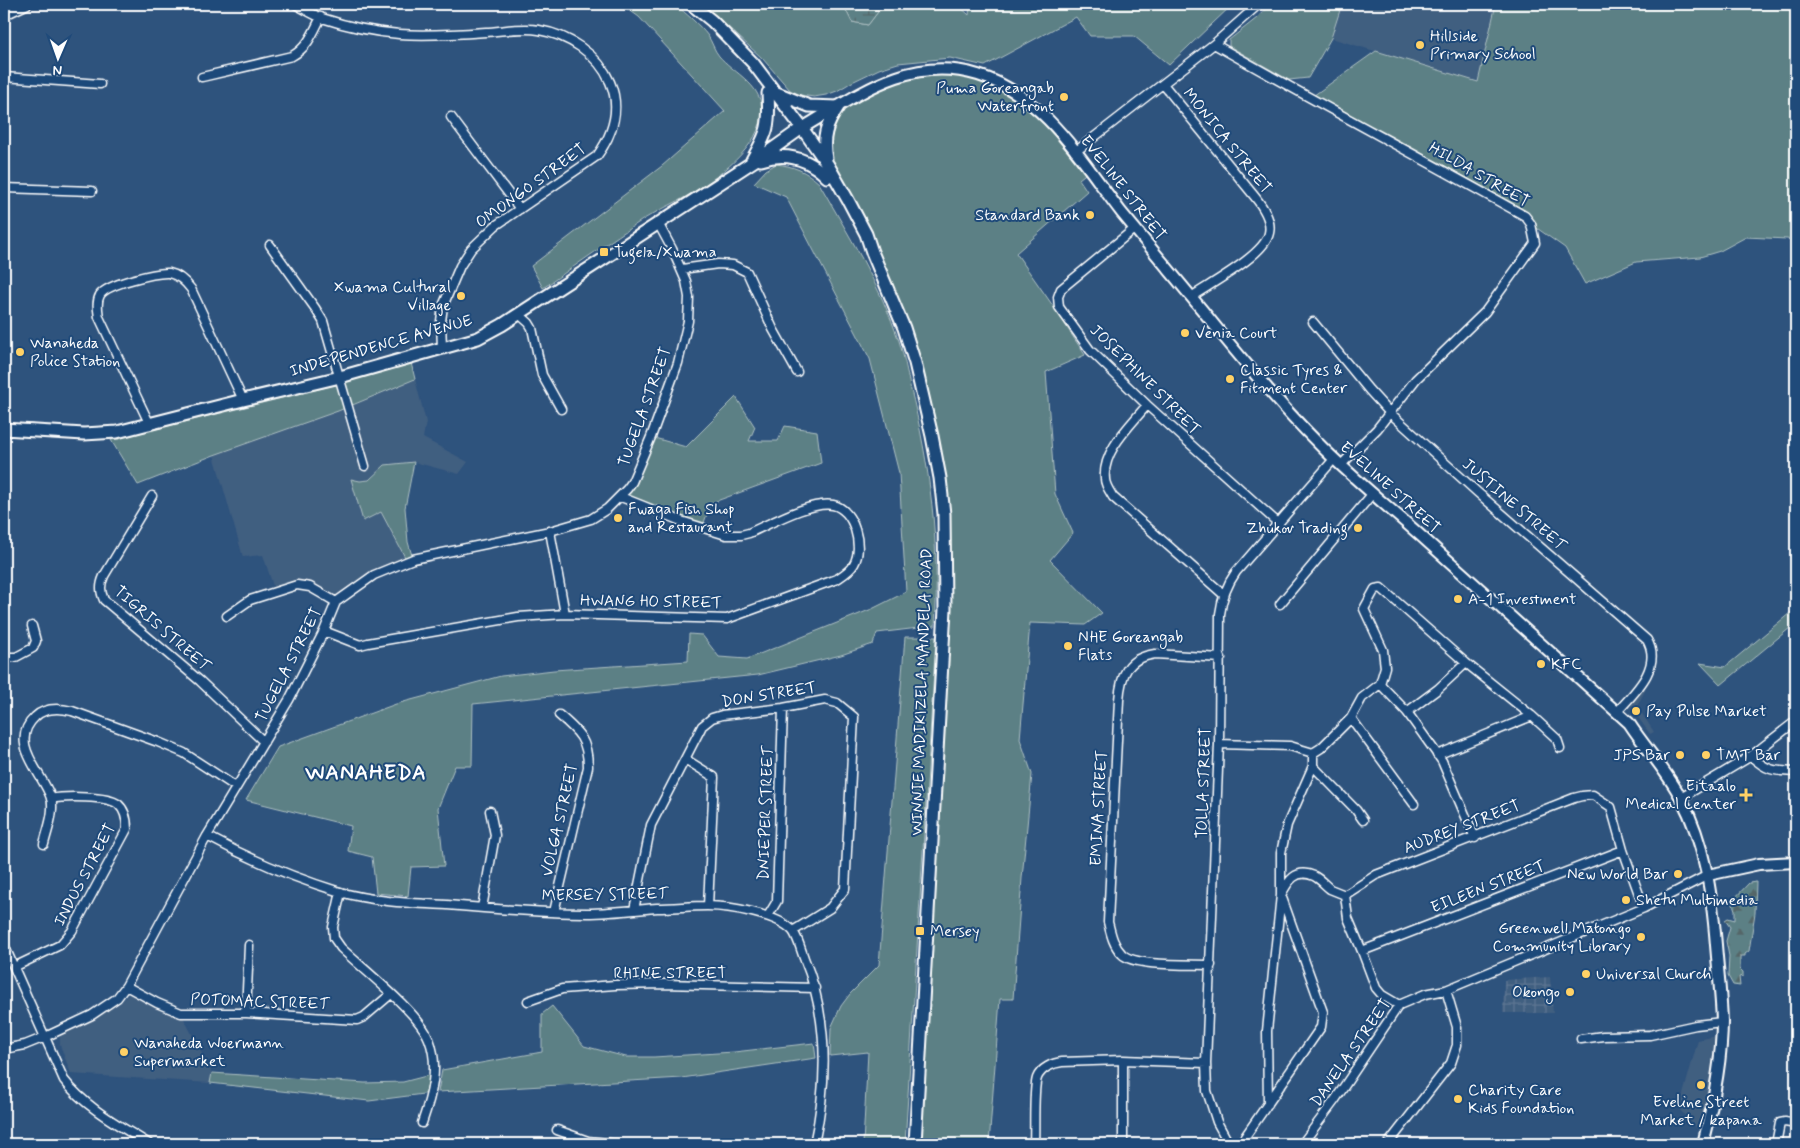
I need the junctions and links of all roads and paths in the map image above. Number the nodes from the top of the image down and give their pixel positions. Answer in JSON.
{"nodes":[{"id":1,"x":28,"y":4,"type":"edge"},
{"id":2,"x":295,"y":4,"type":"edge"},
{"id":3,"x":1259,"y":4,"type":"edge"},
{"id":4,"x":692,"y":5,"type":"edge"},
{"id":5,"x":321,"y":18,"type":"junction"},
{"id":6,"x":4,"y":20,"type":"edge"},
{"id":7,"x":1214,"y":44,"type":"junction"},
{"id":8,"x":4,"y":77,"type":"edge"},
{"id":9,"x":202,"y":77,"type":"dead end"},
{"id":10,"x":100,"y":84,"type":"dead end"},
{"id":11,"x":1163,"y":84,"type":"junction"},
{"id":12,"x":772,"y":92,"type":"junction"},
{"id":13,"x":838,"y":107,"type":"junction"},
{"id":14,"x":451,"y":116,"type":"dead end"},
{"id":15,"x":799,"y":130,"type":"junction"},
{"id":16,"x":1075,"y":152,"type":"junction"},
{"id":17,"x":750,"y":164,"type":"junction"},
{"id":18,"x":827,"y":171,"type":"junction"},
{"id":19,"x":4,"y":188,"type":"edge"},
{"id":20,"x":92,"y":191,"type":"dead end"},
{"id":21,"x":520,"y":209,"type":"junction"},
{"id":22,"x":658,"y":223,"type":"junction"},
{"id":23,"x":1134,"y":229,"type":"junction"},
{"id":24,"x":270,"y":245,"type":"dead end"},
{"id":25,"x":682,"y":268,"type":"junction"},
{"id":26,"x":1191,"y":297,"type":"junction"},
{"id":27,"x":519,"y":314,"type":"junction"},
{"id":28,"x":1313,"y":322,"type":"dead end"},
{"id":29,"x":442,"y":348,"type":"junction"},
{"id":30,"x":797,"y":372,"type":"dead end"},
{"id":31,"x":340,"y":377,"type":"junction"},
{"id":32,"x":243,"y":400,"type":"junction"},
{"id":33,"x":1147,"y":406,"type":"junction"},
{"id":34,"x":562,"y":410,"type":"dead end"},
{"id":35,"x":1389,"y":412,"type":"junction"},
{"id":36,"x":150,"y":425,"type":"junction"},
{"id":37,"x":4,"y":428,"type":"edge"},
{"id":38,"x":1338,"y":462,"type":"junction"},
{"id":39,"x":365,"y":466,"type":"dead end"},
{"id":40,"x":1373,"y":493,"type":"junction"},
{"id":41,"x":152,"y":496,"type":"dead end"},
{"id":42,"x":620,"y":497,"type":"junction"},
{"id":43,"x":1279,"y":524,"type":"junction"},
{"id":44,"x":550,"y":531,"type":"junction"},
{"id":45,"x":1224,"y":594,"type":"junction"},
{"id":46,"x":336,"y":602,"type":"junction"},
{"id":47,"x":1280,"y":604,"type":"dead end"},
{"id":48,"x":565,"y":614,"type":"junction"},
{"id":49,"x":227,"y":616,"type":"dead end"},
{"id":50,"x":32,"y":626,"type":"dead end"},
{"id":51,"x":324,"y":632,"type":"junction"},
{"id":52,"x":4,"y":657,"type":"edge"},
{"id":53,"x":1221,"y":658,"type":"junction"},
{"id":54,"x":1466,"y":663,"type":"junction"},
{"id":55,"x":1380,"y":684,"type":"junction"},
{"id":56,"x":783,"y":708,"type":"junction"},
{"id":57,"x":1407,"y":712,"type":"junction"},
{"id":58,"x":1617,"y":712,"type":"junction"},
{"id":59,"x":560,"y":715,"type":"dead end"},
{"id":60,"x":1532,"y":716,"type":"junction"},
{"id":61,"x":1351,"y":718,"type":"junction"},
{"id":62,"x":1796,"y":721,"type":"edge"},
{"id":63,"x":264,"y":742,"type":"junction"},
{"id":64,"x":1219,"y":744,"type":"junction"},
{"id":65,"x":1560,"y":748,"type":"dead end"},
{"id":66,"x":1312,"y":753,"type":"junction"},
{"id":67,"x":1437,"y":755,"type":"junction"},
{"id":68,"x":1751,"y":756,"type":"junction"},
{"id":69,"x":685,"y":759,"type":"junction"},
{"id":70,"x":1313,"y":766,"type":"junction"},
{"id":71,"x":1796,"y":772,"type":"edge"},
{"id":72,"x":236,"y":787,"type":"junction"},
{"id":73,"x":1681,"y":798,"type":"junction"},
{"id":74,"x":51,"y":799,"type":"junction"},
{"id":75,"x":1414,"y":804,"type":"dead end"},
{"id":76,"x":490,"y":811,"type":"dead end"},
{"id":77,"x":1363,"y":820,"type":"dead end"},
{"id":78,"x":207,"y":836,"type":"junction"},
{"id":79,"x":1475,"y":838,"type":"junction"},
{"id":80,"x":44,"y":844,"type":"dead end"},
{"id":81,"x":1623,"y":850,"type":"junction"},
{"id":82,"x":1796,"y":862,"type":"edge"},
{"id":83,"x":1708,"y":875,"type":"junction"},
{"id":84,"x":341,"y":892,"type":"junction"},
{"id":85,"x":1281,"y":895,"type":"junction"},
{"id":86,"x":1345,"y":895,"type":"junction"},
{"id":87,"x":708,"y":906,"type":"junction"},
{"id":88,"x":482,"y":908,"type":"junction"},
{"id":89,"x":1644,"y":908,"type":"junction"},
{"id":90,"x":634,"y":910,"type":"junction"},
{"id":91,"x":554,"y":912,"type":"junction"},
{"id":92,"x":768,"y":916,"type":"junction"},
{"id":93,"x":793,"y":931,"type":"junction"},
{"id":94,"x":4,"y":944,"type":"edge"},
{"id":95,"x":249,"y":945,"type":"dead end"},
{"id":96,"x":1362,"y":950,"type":"junction"},
{"id":97,"x":1211,"y":965,"type":"junction"},
{"id":98,"x":14,"y":967,"type":"junction"},
{"id":99,"x":126,"y":986,"type":"junction"},
{"id":100,"x":815,"y":988,"type":"junction"},
{"id":101,"x":1446,"y":990,"type":"junction"},
{"id":102,"x":391,"y":994,"type":"junction"},
{"id":103,"x":528,"y":1001,"type":"dead end"},
{"id":104,"x":1399,"y":1005,"type":"junction"},
{"id":105,"x":246,"y":1013,"type":"junction"},
{"id":106,"x":1722,"y":1022,"type":"junction"},
{"id":107,"x":46,"y":1036,"type":"junction"},
{"id":108,"x":1581,"y":1039,"type":"dead end"},
{"id":109,"x":4,"y":1049,"type":"edge"},
{"id":110,"x":1123,"y":1060,"type":"junction"},
{"id":111,"x":1206,"y":1063,"type":"junction"},
{"id":112,"x":1268,"y":1104,"type":"junction"},
{"id":113,"x":422,"y":1123,"type":"dead end"},
{"id":114,"x":1796,"y":1124,"type":"edge"},
{"id":115,"x":557,"y":1130,"type":"dead end"},
{"id":116,"x":149,"y":1144,"type":"edge"},
{"id":117,"x":618,"y":1144,"type":"edge"},
{"id":118,"x":814,"y":1144,"type":"edge"},
{"id":119,"x":915,"y":1144,"type":"edge"},
{"id":120,"x":1034,"y":1144,"type":"edge"},
{"id":121,"x":1122,"y":1144,"type":"edge"},
{"id":122,"x":1229,"y":1144,"type":"edge"},
{"id":123,"x":1240,"y":1144,"type":"edge"},
{"id":124,"x":1302,"y":1144,"type":"edge"},
{"id":125,"x":1388,"y":1144,"type":"edge"},
{"id":126,"x":1703,"y":1144,"type":"edge"},
{"id":127,"x":1776,"y":1144,"type":"edge"}],
"edges":[{"from":1,"to":6,"type":"street"},
{"from":2,"to":5,"type":"street","name":"OMONGO STREET"},
{"from":3,"to":7,"type":"street"},
{"from":4,"to":12,"type":"main road","name":"WINNIE MADIKIZELA MANDELA ROAD"},
{"from":5,"to":9,"type":"street"},
{"from":5,"to":21,"type":"street","name":"OMONGO STREET"},
{"from":7,"to":11,"type":"street"},
{"from":7,"to":35,"type":"street","name":"HILDA STREET"},
{"from":8,"to":10,"type":"street"},
{"from":11,"to":16,"type":"street"},
{"from":11,"to":26,"type":"street","name":"MONICA STREET"},
{"from":12,"to":13,"type":"main road"},
{"from":12,"to":15,"type":"main road","name":"WINNIE MADIKIZELA MANDELA ROAD"},
{"from":12,"to":17,"type":"main road"},
{"from":13,"to":15,"type":"street","name":"EVELINE STREET"},
{"from":13,"to":16,"type":"street","name":"EVELINE STREET"},
{"from":13,"to":18,"type":"main road"},
{"from":14,"to":21,"type":"street"},
{"from":15,"to":17,"type":"main road","name":"INDEPENDENCE AVENUE"},
{"from":15,"to":18,"type":"main road","name":"WINNIE MADIKIZELA MANDELA ROAD"},
{"from":16,"to":23,"type":"street","name":"EVELINE STREET"},
{"from":17,"to":18,"type":"main road"},
{"from":17,"to":22,"type":"main road","name":"INDEPENDENCE AVENUE"},
{"from":18,"to":119,"type":"main road","name":"WINNIE MADIKIZELA MANDELA ROAD"},
{"from":19,"to":20,"type":"street"},
{"from":21,"to":29,"type":"street","name":"OMONGO STREET"},
{"from":22,"to":25,"type":"street","name":"TUGELA STREET"},
{"from":22,"to":27,"type":"main road","name":"INDEPENDENCE AVENUE"},
{"from":23,"to":26,"type":"street","name":"EVELINE STREET"},
{"from":23,"to":33,"type":"street","name":"JOSEPHINE STREET"},
{"from":24,"to":31,"type":"street"},
{"from":25,"to":30,"type":"street"},
{"from":25,"to":42,"type":"street","name":"TUGELA STREET"},
{"from":26,"to":38,"type":"street","name":"EVELINE STREET"},
{"from":27,"to":29,"type":"main road","name":"INDEPENDENCE AVENUE"},
{"from":27,"to":34,"type":"street"},
{"from":28,"to":35,"type":"street","name":"JUSTINE STREET"},
{"from":29,"to":31,"type":"main road","name":"INDEPENDENCE AVENUE"},
{"from":31,"to":32,"type":"main road","name":"INDEPENDENCE AVENUE"},
{"from":31,"to":39,"type":"street"},
{"from":32,"to":36,"type":"main road","name":"INDEPENDENCE AVENUE"},
{"from":32,"to":36,"type":"street"},
{"from":33,"to":43,"type":"street","name":"JOSEPHINE STREET"},
{"from":33,"to":45,"type":"street"},
{"from":35,"to":38,"type":"street","name":"HILDA STREET"},
{"from":35,"to":58,"type":"street","name":"JUSTINE STREET"},
{"from":36,"to":37,"type":"main road","name":"INDEPENDENCE AVENUE"},
{"from":38,"to":40,"type":"street","name":"EVELINE STREET"},
{"from":38,"to":43,"type":"street","name":"TOLLA STREET"},
{"from":40,"to":47,"type":"street"},
{"from":40,"to":58,"type":"street","name":"EVELINE STREET"},
{"from":41,"to":63,"type":"street","name":"TIGRIS STREET"},
{"from":42,"to":44,"type":"street","name":"TUGELA STREET"},
{"from":42,"to":48,"type":"street","name":"HWANG HO STREET"},
{"from":43,"to":45,"type":"street","name":"TOLLA STREET"},
{"from":44,"to":46,"type":"street","name":"TUGELA STREET"},
{"from":44,"to":48,"type":"street"},
{"from":45,"to":53,"type":"street","name":"TOLLA STREET"},
{"from":46,"to":49,"type":"street"},
{"from":46,"to":51,"type":"street","name":"TUGELA STREET"},
{"from":48,"to":51,"type":"street","name":"HWANG HO STREET"},
{"from":50,"to":52,"type":"street"},
{"from":51,"to":63,"type":"street","name":"TUGELA STREET"},
{"from":53,"to":64,"type":"street","name":"TOLLA STREET"},
{"from":53,"to":97,"type":"street","name":"EMINA STREET"},
{"from":54,"to":55,"type":"street"},
{"from":54,"to":57,"type":"street"},
{"from":54,"to":60,"type":"street"},
{"from":55,"to":57,"type":"street"},
{"from":55,"to":61,"type":"street"},
{"from":56,"to":69,"type":"street","name":"DON STREET"},
{"from":56,"to":92,"type":"street","name":"DNIEPER STREET"},
{"from":56,"to":93,"type":"street","name":"DON STREET"},
{"from":57,"to":67,"type":"street"},
{"from":58,"to":73,"type":"street","name":"EVELINE STREET"},
{"from":59,"to":91,"type":"street","name":"VOLGA STREET"},
{"from":60,"to":65,"type":"street"},
{"from":60,"to":67,"type":"street"},
{"from":61,"to":66,"type":"street"},
{"from":61,"to":75,"type":"street"},
{"from":62,"to":68,"type":"street"},
{"from":63,"to":72,"type":"street","name":"TUGELA STREET"},
{"from":64,"to":66,"type":"street"},
{"from":64,"to":97,"type":"street","name":"TOLLA STREET"},
{"from":66,"to":70,"type":"street"},
{"from":67,"to":79,"type":"street"},
{"from":68,"to":71,"type":"street"},
{"from":68,"to":73,"type":"street"},
{"from":69,"to":87,"type":"street"},
{"from":69,"to":90,"type":"street","name":"DON STREET"},
{"from":70,"to":77,"type":"street"},
{"from":70,"to":85,"type":"street"},
{"from":72,"to":74,"type":"street"},
{"from":72,"to":78,"type":"street","name":"TUGELA STREET"},
{"from":73,"to":83,"type":"street","name":"EVELINE STREET"},
{"from":74,"to":80,"type":"street"},
{"from":74,"to":98,"type":"street","name":"INDUS STREET"},
{"from":76,"to":88,"type":"street"},
{"from":78,"to":84,"type":"street","name":"MERSEY STREET"},
{"from":78,"to":99,"type":"street","name":"TUGELA STREET"},
{"from":79,"to":81,"type":"street","name":"AUDREY STREET"},
{"from":79,"to":86,"type":"street","name":"AUDREY STREET"},
{"from":81,"to":89,"type":"street","name":"AUDREY STREET"},
{"from":81,"to":96,"type":"street","name":"EILEEN STREET"},
{"from":82,"to":83,"type":"street"},
{"from":83,"to":89,"type":"street","name":"DANELA STREET"},
{"from":83,"to":106,"type":"street","name":"EVELINE STREET"},
{"from":84,"to":88,"type":"street","name":"MERSEY STREET"},
{"from":84,"to":102,"type":"street"},
{"from":85,"to":86,"type":"street"},
{"from":85,"to":112,"type":"street"},
{"from":85,"to":112,"type":"street"},
{"from":86,"to":96,"type":"street"},
{"from":87,"to":90,"type":"street","name":"MERSEY STREET"},
{"from":87,"to":92,"type":"street","name":"MERSEY STREET"},
{"from":88,"to":91,"type":"street","name":"MERSEY STREET"},
{"from":89,"to":101,"type":"street","name":"DANELA STREET"},
{"from":90,"to":91,"type":"street","name":"MERSEY STREET"},
{"from":92,"to":93,"type":"street","name":"MERSEY STREET"},
{"from":93,"to":100,"type":"street"},
{"from":94,"to":98,"type":"street"},
{"from":95,"to":105,"type":"street"},
{"from":96,"to":104,"type":"street"},
{"from":97,"to":111,"type":"street","name":"TOLLA STREET"},
{"from":98,"to":107,"type":"street"},
{"from":99,"to":105,"type":"street","name":"POTOMAC STREET"},
{"from":99,"to":107,"type":"street","name":"TUGELA STREET"},
{"from":100,"to":103,"type":"street","name":"RHINE STREET"},
{"from":100,"to":118,"type":"street"},
{"from":101,"to":104,"type":"street","name":"DANELA STREET"},
{"from":101,"to":125,"type":"street"},
{"from":102,"to":105,"type":"street","name":"POTOMAC STREET"},
{"from":102,"to":113,"type":"street"},
{"from":104,"to":124,"type":"street","name":"DANELA STREET"},
{"from":106,"to":108,"type":"street"},
{"from":106,"to":126,"type":"street","name":"EVELINE STREET"},
{"from":107,"to":109,"type":"street","name":"TUGELA STREET"},
{"from":107,"to":116,"type":"street"},
{"from":110,"to":111,"type":"street"},
{"from":110,"to":120,"type":"street"},
{"from":110,"to":121,"type":"street"},
{"from":111,"to":122,"type":"street","name":"TOLLA STREET"},
{"from":112,"to":123,"type":"street"},
{"from":114,"to":127,"type":"street"},
{"from":115,"to":117,"type":"street"}]}
